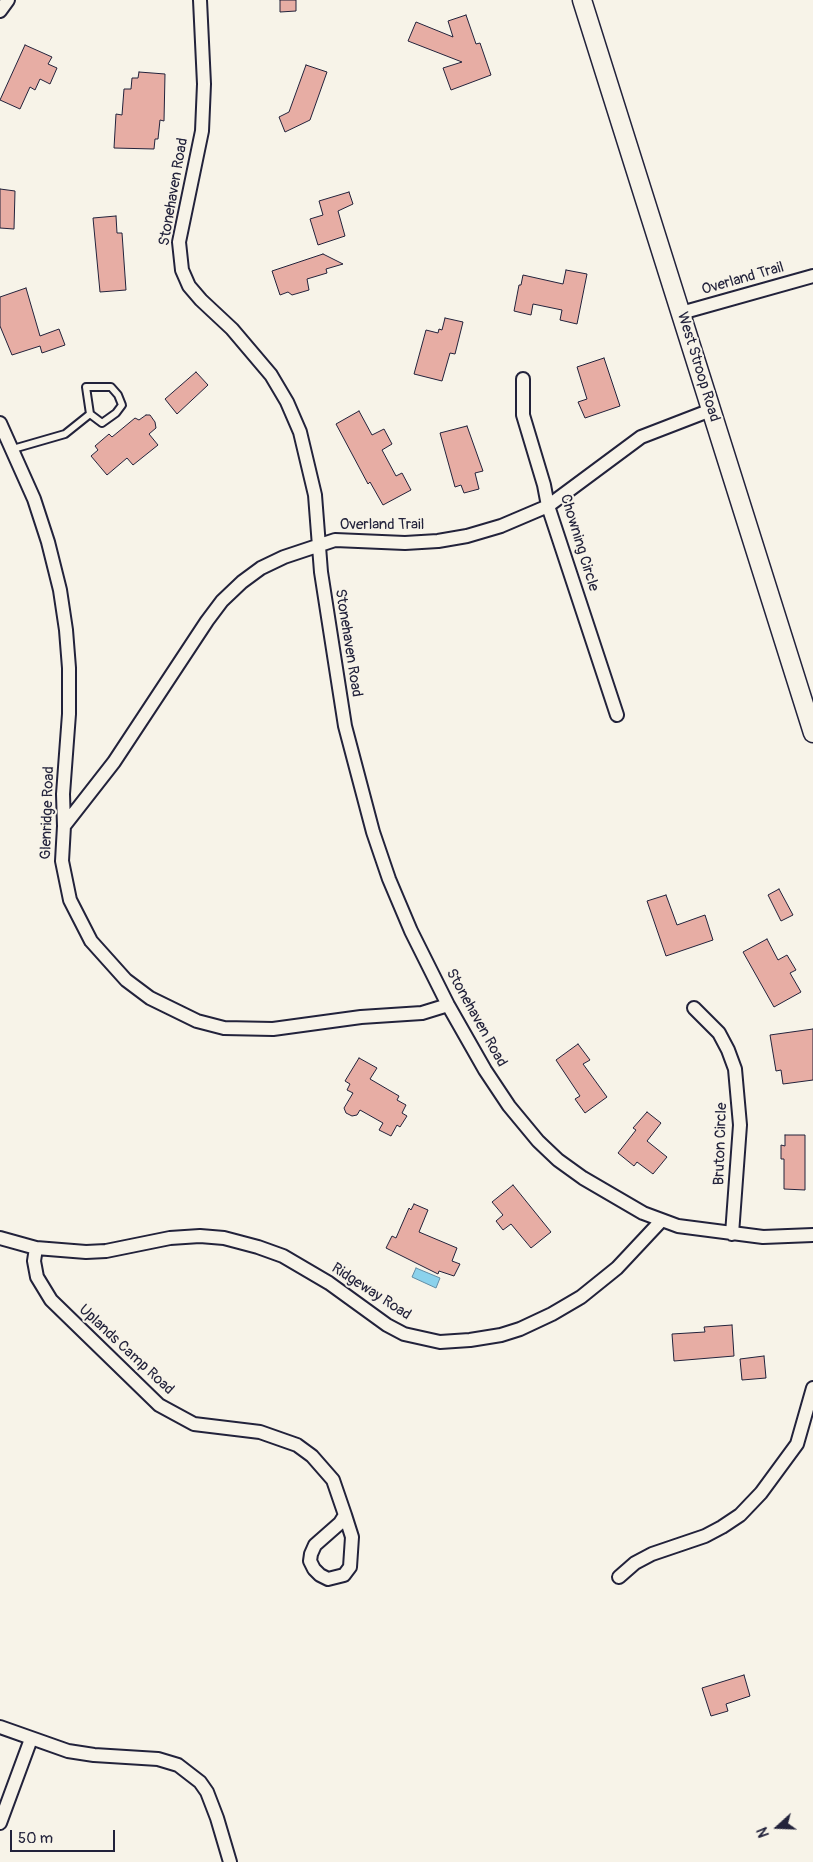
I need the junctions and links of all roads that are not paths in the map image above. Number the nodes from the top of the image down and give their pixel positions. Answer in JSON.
{"nodes":[{"id":1,"x":8,"y":0,"type":"edge"},
{"id":2,"x":200,"y":0,"type":"edge"},
{"id":3,"x":582,"y":0,"type":"edge"},
{"id":4,"x":0,"y":10,"type":"edge"},
{"id":5,"x":813,"y":276,"type":"edge"},
{"id":6,"x":681,"y":313,"type":"junction"},
{"id":7,"x":523,"y":379,"type":"dead end"},
{"id":8,"x":711,"y":410,"type":"junction"},
{"id":9,"x":90,"y":414,"type":"junction"},
{"id":10,"x":0,"y":422,"type":"edge"},
{"id":11,"x":12,"y":449,"type":"junction"},
{"id":12,"x":548,"y":506,"type":"junction"},
{"id":13,"x":320,"y":545,"type":"junction"},
{"id":14,"x":617,"y":715,"type":"dead end"},
{"id":15,"x":813,"y":733,"type":"edge"},
{"id":16,"x":64,"y":826,"type":"junction"},
{"id":17,"x":448,"y":1005,"type":"junction"},
{"id":18,"x":694,"y":1008,"type":"dead end"},
{"id":19,"x":662,"y":1221,"type":"junction"},
{"id":20,"x":732,"y":1234,"type":"junction"},
{"id":21,"x":813,"y":1235,"type":"edge"},
{"id":22,"x":0,"y":1238,"type":"edge"},
{"id":23,"x":36,"y":1248,"type":"junction"},
{"id":24,"x":813,"y":1388,"type":"edge"},
{"id":25,"x":345,"y":1515,"type":"junction"},
{"id":26,"x":619,"y":1577,"type":"dead end"},
{"id":27,"x":0,"y":1727,"type":"edge"},
{"id":28,"x":32,"y":1739,"type":"junction"},
{"id":29,"x":0,"y":1823,"type":"edge"},
{"id":30,"x":230,"y":1862,"type":"edge"}],
"edges":[{"from":1,"to":4,"type":"street"},
{"from":2,"to":13,"type":"street","name":"Stonehaven Road"},
{"from":3,"to":6,"type":"main road","name":"West Stroop Road"},
{"from":5,"to":6,"type":"street","name":"Overland Trail"},
{"from":6,"to":8,"type":"main road","name":"West Stroop Road"},
{"from":7,"to":12,"type":"street","name":"Chowning Circle"},
{"from":8,"to":12,"type":"street","name":"Overland Trail"},
{"from":8,"to":15,"type":"main road","name":"West Stroop Road"},
{"from":9,"to":9,"type":"lane"},
{"from":9,"to":11,"type":"lane"},
{"from":10,"to":11,"type":"street","name":"Glenridge Road"},
{"from":11,"to":16,"type":"street","name":"Glenridge Road"},
{"from":12,"to":13,"type":"street","name":"Overland Trail"},
{"from":12,"to":14,"type":"street","name":"Chowning Circle"},
{"from":13,"to":16,"type":"street","name":"Overland Trail"},
{"from":13,"to":17,"type":"street","name":"Stonehaven Road"},
{"from":16,"to":17,"type":"street","name":"Glenridge Road"},
{"from":17,"to":19,"type":"street","name":"Stonehaven Road"},
{"from":18,"to":20,"type":"street","name":"Bruton Circle"},
{"from":19,"to":20,"type":"street"},
{"from":19,"to":23,"type":"street","name":"Ridgeway Road"},
{"from":20,"to":21,"type":"street"},
{"from":22,"to":23,"type":"street","name":"Ridgeway Road"},
{"from":23,"to":25,"type":"street","name":"Uplands Camp Road"},
{"from":24,"to":26,"type":"street"},
{"from":25,"to":25,"type":"street","name":"Uplands Camp Road"},
{"from":27,"to":28,"type":"street"},
{"from":28,"to":29,"type":"street"},
{"from":28,"to":30,"type":"street"}]}
